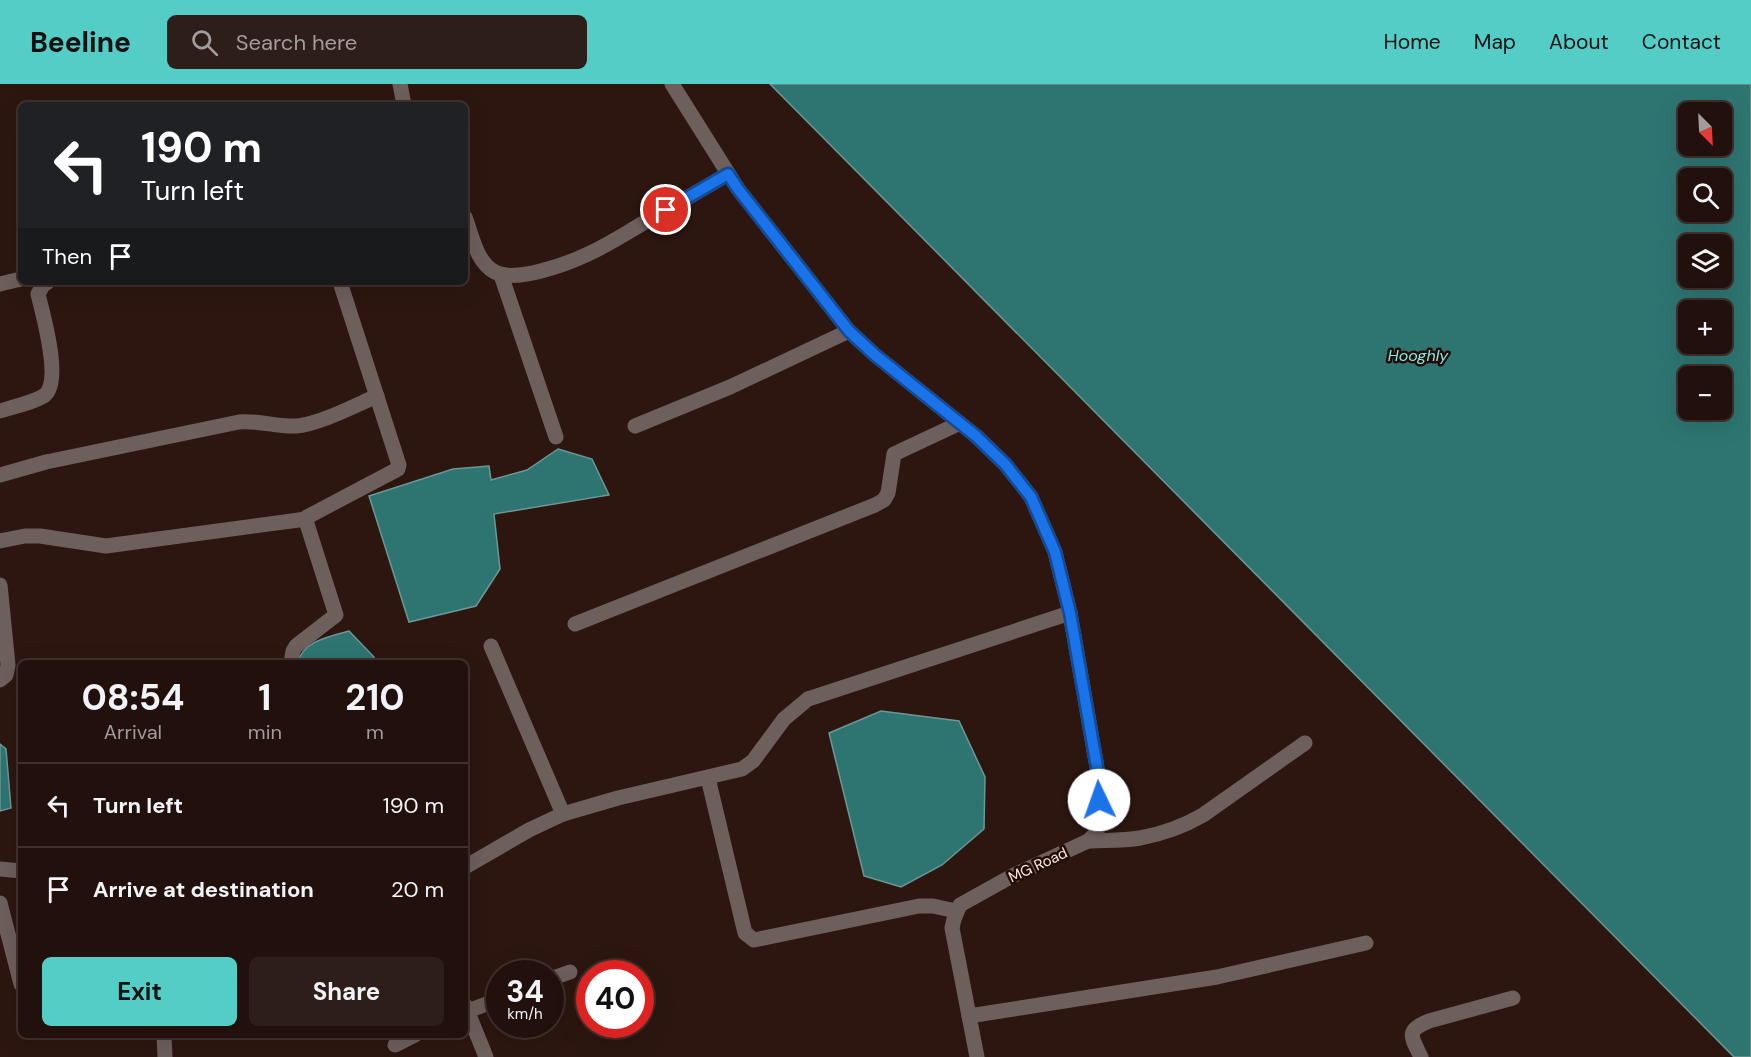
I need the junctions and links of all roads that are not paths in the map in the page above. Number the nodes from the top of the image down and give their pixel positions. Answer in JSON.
{"nodes":[{"id":1,"x":400,"y":84,"type":"edge"},
{"id":2,"x":672,"y":84,"type":"edge"},
{"id":3,"x":403,"y":102,"type":"edge"},
{"id":4,"x":728,"y":174,"type":"junction"},
{"id":5,"x":468,"y":225,"type":"edge"},
{"id":6,"x":501,"y":274,"type":"junction"},
{"id":7,"x":18,"y":280,"type":"edge"},
{"id":8,"x":0,"y":284,"type":"edge"},
{"id":9,"x":45,"y":285,"type":"edge"},
{"id":10,"x":341,"y":285,"type":"edge"},
{"id":11,"x":849,"y":331,"type":"junction"},
{"id":12,"x":377,"y":396,"type":"junction"},
{"id":13,"x":0,"y":411,"type":"edge"},
{"id":14,"x":960,"y":423,"type":"junction"},
{"id":15,"x":635,"y":426,"type":"dead end"},
{"id":16,"x":556,"y":437,"type":"dead end"},
{"id":17,"x":0,"y":475,"type":"edge"},
{"id":18,"x":306,"y":519,"type":"junction"},
{"id":19,"x":0,"y":540,"type":"edge"},
{"id":20,"x":0,"y":585,"type":"edge"},
{"id":21,"x":1070,"y":613,"type":"junction"},
{"id":22,"x":575,"y":624,"type":"dead end"},
{"id":23,"x":491,"y":646,"type":"dead end"},
{"id":24,"x":292,"y":660,"type":"edge"},
{"id":25,"x":0,"y":680,"type":"edge"},
{"id":26,"x":1305,"y":743,"type":"dead end"},
{"id":27,"x":708,"y":778,"type":"junction"},
{"id":28,"x":563,"y":814,"type":"junction"},
{"id":29,"x":1088,"y":842,"type":"junction"},
{"id":30,"x":468,"y":865,"type":"edge"},
{"id":31,"x":0,"y":868,"type":"edge"},
{"id":32,"x":18,"y":871,"type":"edge"},
{"id":33,"x":0,"y":903,"type":"edge"},
{"id":34,"x":956,"y":911,"type":"junction"},
{"id":35,"x":1366,"y":943,"type":"dead end"},
{"id":36,"x":18,"y":972,"type":"edge"},
{"id":37,"x":570,"y":972,"type":"dead end"},
{"id":38,"x":564,"y":974,"type":"edge"},
{"id":39,"x":1513,"y":998,"type":"dead end"},
{"id":40,"x":486,"y":1003,"type":"edge"},
{"id":41,"x":468,"y":1008,"type":"edge"},
{"id":42,"x":468,"y":1014,"type":"edge"},
{"id":43,"x":969,"y":1016,"type":"junction"},
{"id":44,"x":164,"y":1038,"type":"edge"},
{"id":45,"x":409,"y":1038,"type":"edge"},
{"id":46,"x":394,"y":1045,"type":"dead end"},
{"id":47,"x":165,"y":1057,"type":"edge"},
{"id":48,"x":486,"y":1057,"type":"edge"},
{"id":49,"x":977,"y":1057,"type":"edge"},
{"id":50,"x":1421,"y":1057,"type":"edge"}],
"edges":[{"from":1,"to":3,"type":"street"},
{"from":2,"to":4,"type":"street"},
{"from":4,"to":6,"type":"street"},
{"from":4,"to":11,"type":"street"},
{"from":5,"to":6,"type":"street"},
{"from":6,"to":16,"type":"street"},
{"from":7,"to":8,"type":"street"},
{"from":9,"to":13,"type":"street"},
{"from":10,"to":12,"type":"street"},
{"from":11,"to":14,"type":"street"},
{"from":11,"to":15,"type":"street"},
{"from":12,"to":17,"type":"street"},
{"from":12,"to":18,"type":"street"},
{"from":14,"to":21,"type":"street"},
{"from":14,"to":22,"type":"street"},
{"from":18,"to":19,"type":"street"},
{"from":18,"to":24,"type":"street"},
{"from":20,"to":25,"type":"street"},
{"from":21,"to":27,"type":"street"},
{"from":21,"to":29,"type":"street"},
{"from":23,"to":28,"type":"street"},
{"from":26,"to":29,"type":"street"},
{"from":27,"to":28,"type":"street"},
{"from":27,"to":34,"type":"street"},
{"from":28,"to":30,"type":"street"},
{"from":29,"to":34,"type":"street","name":"MG Road"},
{"from":31,"to":32,"type":"street"},
{"from":33,"to":36,"type":"street"},
{"from":34,"to":43,"type":"street"},
{"from":35,"to":43,"type":"street"},
{"from":37,"to":38,"type":"street"},
{"from":39,"to":50,"type":"street"},
{"from":40,"to":41,"type":"street"},
{"from":42,"to":48,"type":"street"},
{"from":43,"to":49,"type":"street"},
{"from":44,"to":47,"type":"street"},
{"from":45,"to":46,"type":"street"}]}
